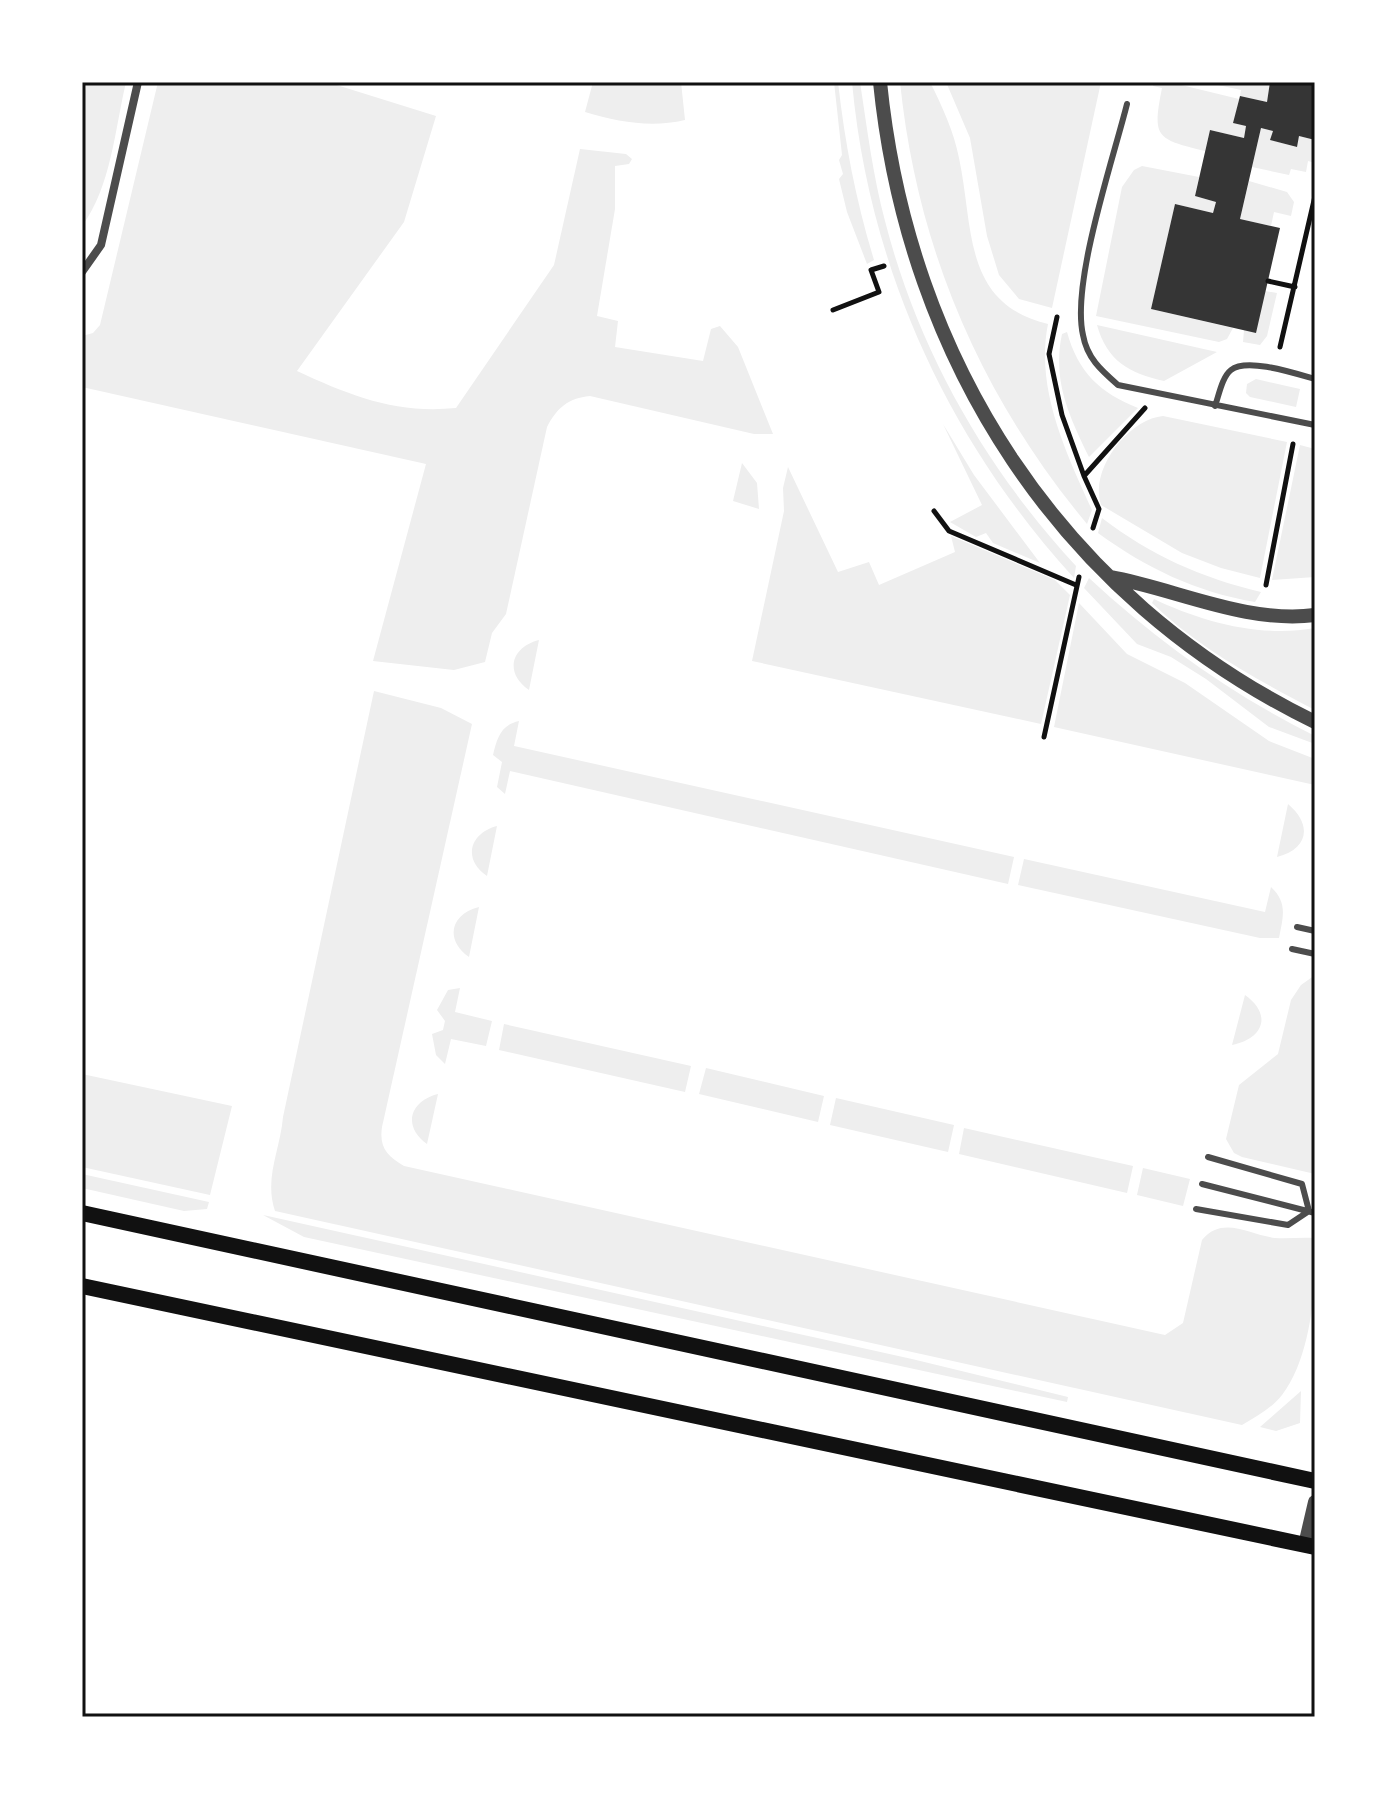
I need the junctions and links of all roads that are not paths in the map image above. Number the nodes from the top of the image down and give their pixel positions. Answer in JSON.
{"nodes":[{"id":1,"x":138,"y":82,"type":"edge"},
{"id":2,"x":880,"y":82,"type":"edge"},
{"id":3,"x":1127,"y":104,"type":"dead end"},
{"id":4,"x":82,"y":272,"type":"edge"},
{"id":5,"x":1315,"y":379,"type":"edge"},
{"id":6,"x":1215,"y":406,"type":"junction"},
{"id":7,"x":1315,"y":425,"type":"edge"},
{"id":8,"x":1110,"y":577,"type":"junction"},
{"id":9,"x":1315,"y":615,"type":"edge"},
{"id":10,"x":1315,"y":722,"type":"edge"},
{"id":11,"x":1297,"y":927,"type":"dead end"},
{"id":12,"x":1315,"y":931,"type":"edge"},
{"id":13,"x":1292,"y":949,"type":"dead end"},
{"id":14,"x":1315,"y":954,"type":"edge"},
{"id":15,"x":1208,"y":1157,"type":"dead end"},
{"id":16,"x":1202,"y":1184,"type":"dead end"},
{"id":17,"x":1196,"y":1209,"type":"dead end"},
{"id":18,"x":1312,"y":1212,"type":"edge"},
{"id":19,"x":82,"y":1213,"type":"edge"},
{"id":20,"x":82,"y":1286,"type":"edge"},
{"id":21,"x":1315,"y":1481,"type":"edge"},
{"id":22,"x":1315,"y":1502,"type":"edge"},
{"id":23,"x":1310,"y":1546,"type":"edge"}],
"edges":[{"from":1,"to":4,"type":"street"},
{"from":2,"to":8,"type":"street"},
{"from":3,"to":6,"type":"lane"},
{"from":5,"to":6,"type":"lane"},
{"from":6,"to":7,"type":"lane"},
{"from":8,"to":9,"type":"street"},
{"from":8,"to":10,"type":"street"},
{"from":11,"to":12,"type":"lane"},
{"from":13,"to":14,"type":"lane"},
{"from":15,"to":18,"type":"lane"},
{"from":16,"to":18,"type":"lane"},
{"from":17,"to":18,"type":"lane"},
{"from":19,"to":21,"type":"main road"},
{"from":20,"to":23,"type":"main road"},
{"from":22,"to":23,"type":"street"}]}
